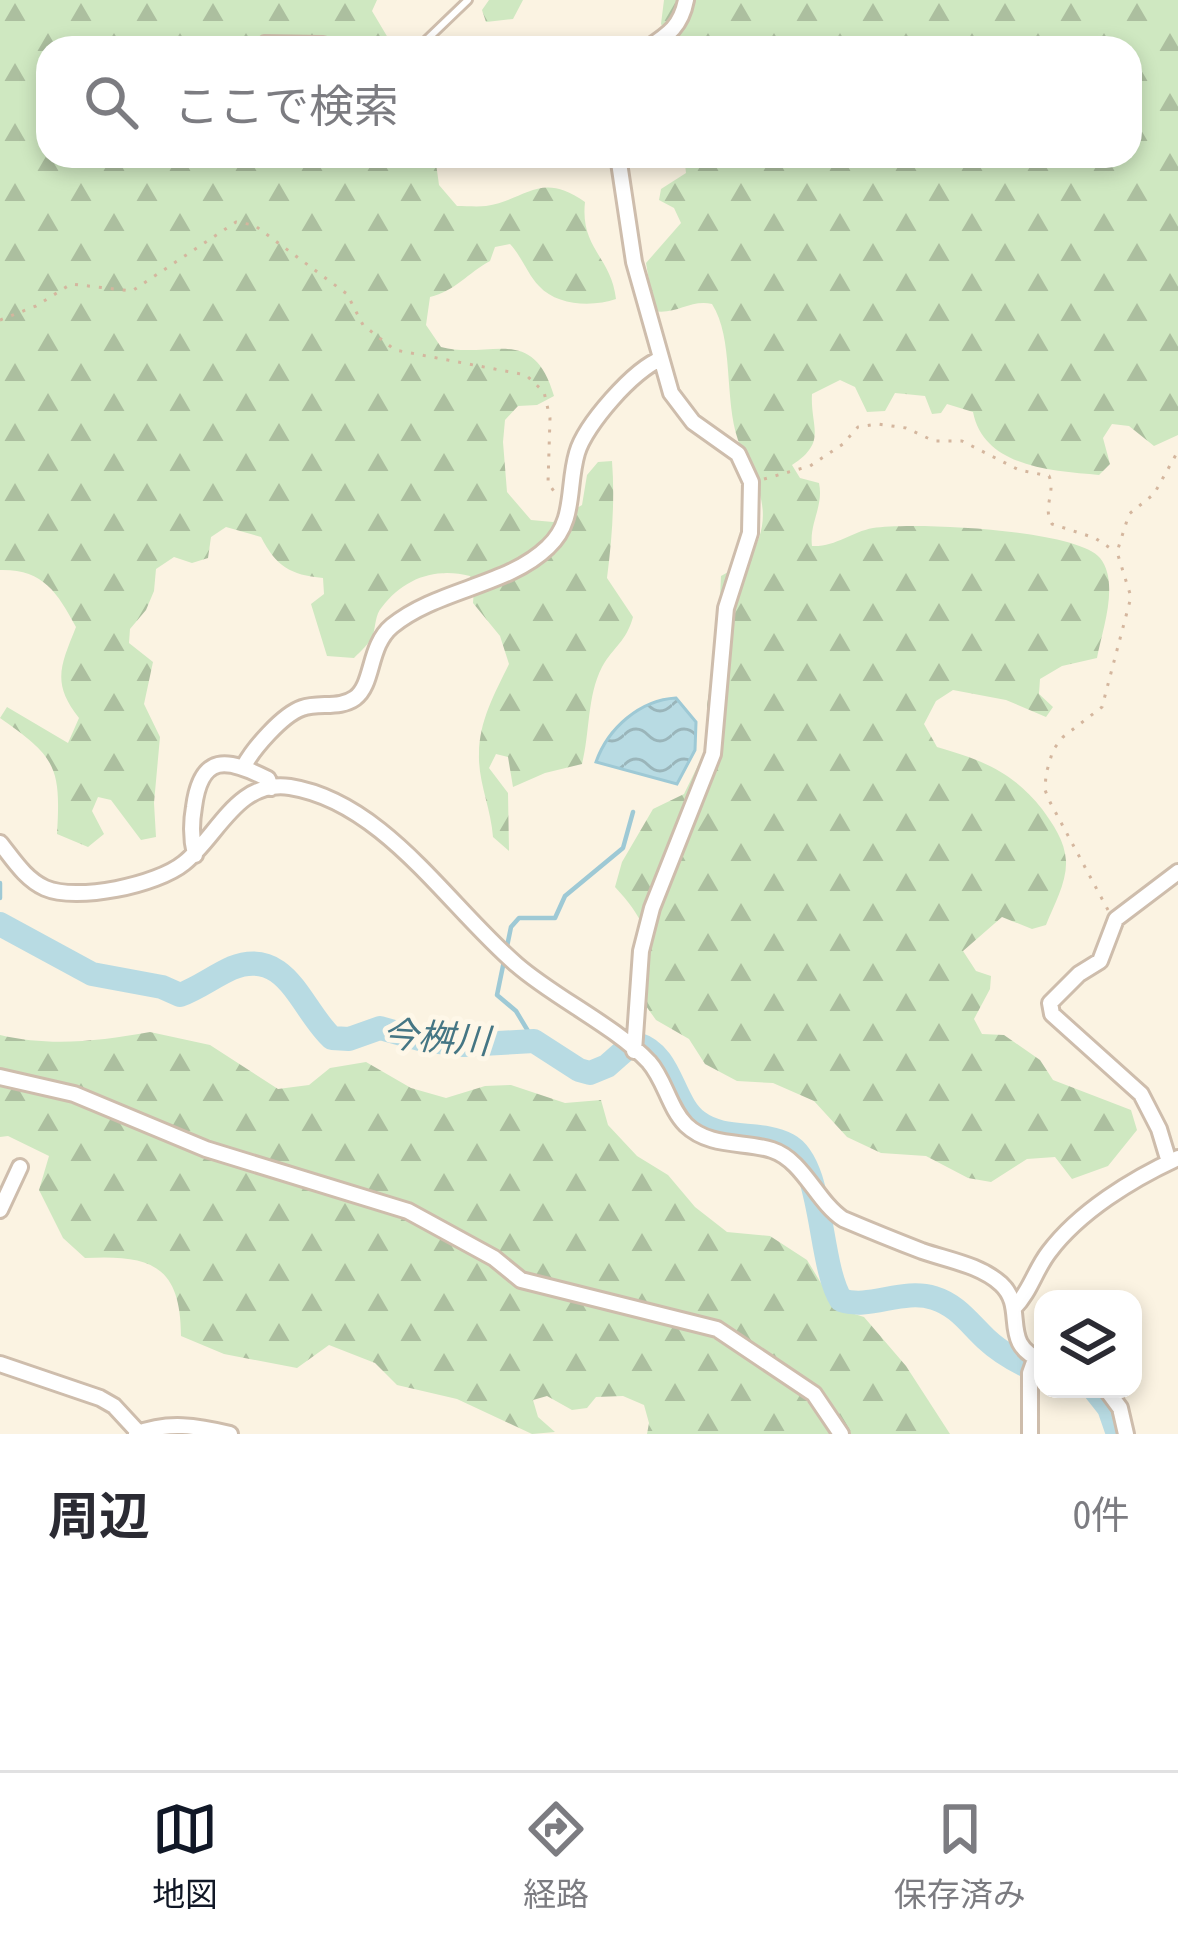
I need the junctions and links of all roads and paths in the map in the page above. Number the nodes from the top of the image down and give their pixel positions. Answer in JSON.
{"nodes":[{"id":1,"x":468,"y":0,"type":"edge"},
{"id":2,"x":686,"y":0,"type":"edge"},
{"id":3,"x":430,"y":36,"type":"edge"},
{"id":4,"x":665,"y":36,"type":"edge"},
{"id":5,"x":620,"y":168,"type":"edge"},
{"id":6,"x":0,"y":320,"type":"edge"},
{"id":7,"x":662,"y":359,"type":"junction"},
{"id":8,"x":1178,"y":451,"type":"edge"},
{"id":9,"x":751,"y":482,"type":"junction"},
{"id":10,"x":570,"y":512,"type":"junction"},
{"id":11,"x":1117,"y":552,"type":"junction"},
{"id":12,"x":244,"y":766,"type":"junction"},
{"id":13,"x":271,"y":788,"type":"junction"},
{"id":14,"x":0,"y":843,"type":"edge"},
{"id":15,"x":195,"y":855,"type":"junction"},
{"id":16,"x":1178,"y":872,"type":"edge"},
{"id":17,"x":1116,"y":919,"type":"junction"},
{"id":18,"x":634,"y":1051,"type":"junction"},
{"id":19,"x":0,"y":1077,"type":"edge"},
{"id":20,"x":1173,"y":1160,"type":"edge"},
{"id":21,"x":20,"y":1168,"type":"dead end"},
{"id":22,"x":0,"y":1210,"type":"edge"},
{"id":23,"x":1014,"y":1308,"type":"junction"},
{"id":24,"x":1034,"y":1363,"type":"edge"},
{"id":25,"x":0,"y":1364,"type":"edge"},
{"id":26,"x":1034,"y":1378,"type":"edge"},
{"id":27,"x":1113,"y":1398,"type":"edge"},
{"id":28,"x":138,"y":1433,"type":"edge"},
{"id":29,"x":230,"y":1434,"type":"edge"},
{"id":30,"x":841,"y":1434,"type":"edge"},
{"id":31,"x":1030,"y":1434,"type":"edge"},
{"id":32,"x":1126,"y":1434,"type":"edge"}],
"edges":[{"from":1,"to":3,"type":"lane"},
{"from":2,"to":4,"type":"street"},
{"from":5,"to":7,"type":"street"},
{"from":6,"to":10,"type":"path"},
{"from":7,"to":9,"type":"street"},
{"from":7,"to":10,"type":"street"},
{"from":8,"to":11,"type":"path"},
{"from":9,"to":11,"type":"path"},
{"from":9,"to":18,"type":"street"},
{"from":10,"to":12,"type":"street"},
{"from":11,"to":17,"type":"path"},
{"from":12,"to":13,"type":"street"},
{"from":12,"to":15,"type":"street"},
{"from":13,"to":15,"type":"street"},
{"from":13,"to":18,"type":"street"},
{"from":14,"to":15,"type":"street"},
{"from":16,"to":17,"type":"street"},
{"from":17,"to":20,"type":"street"},
{"from":18,"to":23,"type":"street"},
{"from":19,"to":30,"type":"street"},
{"from":20,"to":23,"type":"street"},
{"from":21,"to":22,"type":"street"},
{"from":23,"to":24,"type":"street"},
{"from":25,"to":28,"type":"street"},
{"from":26,"to":31,"type":"street"},
{"from":27,"to":32,"type":"street"},
{"from":28,"to":29,"type":"street"}]}
